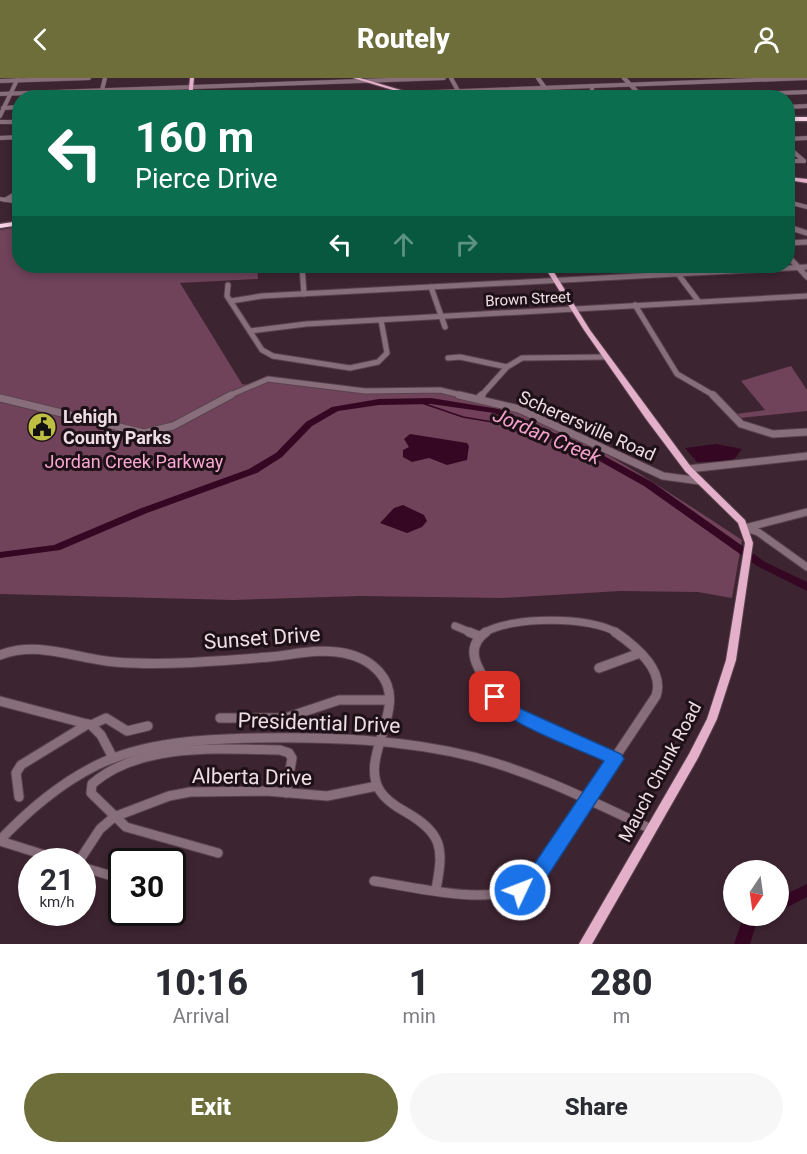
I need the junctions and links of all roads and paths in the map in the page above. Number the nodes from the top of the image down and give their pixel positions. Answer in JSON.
{"nodes":[{"id":1,"x":89,"y":78,"type":"edge"},
{"id":2,"x":105,"y":78,"type":"edge"},
{"id":3,"x":192,"y":78,"type":"edge"},
{"id":4,"x":278,"y":78,"type":"edge"},
{"id":5,"x":355,"y":78,"type":"edge"},
{"id":6,"x":444,"y":78,"type":"edge"},
{"id":7,"x":538,"y":78,"type":"edge"},
{"id":8,"x":624,"y":78,"type":"edge"},
{"id":9,"x":668,"y":78,"type":"edge"},
{"id":10,"x":798,"y":78,"type":"edge"},
{"id":11,"x":807,"y":78,"type":"edge"},
{"id":12,"x":18,"y":79,"type":"edge"},
{"id":13,"x":755,"y":79,"type":"edge"},
{"id":14,"x":365,"y":80,"type":"edge"},
{"id":15,"x":714,"y":80,"type":"edge"},
{"id":16,"x":0,"y":81,"type":"edge"},
{"id":17,"x":673,"y":83,"type":"junction"},
{"id":18,"x":279,"y":84,"type":"junction"},
{"id":19,"x":630,"y":85,"type":"junction"},
{"id":20,"x":807,"y":85,"type":"edge"},
{"id":21,"x":592,"y":86,"type":"junction"},
{"id":22,"x":191,"y":87,"type":"junction"},
{"id":23,"x":545,"y":88,"type":"junction"},
{"id":24,"x":102,"y":90,"type":"joint"},
{"id":25,"x":191,"y":90,"type":"edge"},
{"id":26,"x":279,"y":90,"type":"edge"},
{"id":27,"x":399,"y":90,"type":"edge"},
{"id":28,"x":487,"y":90,"type":"edge"},
{"id":29,"x":592,"y":90,"type":"edge"},
{"id":30,"x":635,"y":90,"type":"edge"},
{"id":31,"x":0,"y":94,"type":"edge"},
{"id":32,"x":11,"y":95,"type":"joint"},
{"id":33,"x":2,"y":108,"type":"edge"},
{"id":34,"x":0,"y":117,"type":"edge"},
{"id":35,"x":795,"y":264,"type":"edge"},
{"id":36,"x":807,"y":267,"type":"edge"},
{"id":37,"x":795,"y":268,"type":"edge"},
{"id":38,"x":799,"y":268,"type":"junction"},
{"id":39,"x":302,"y":273,"type":"edge"},
{"id":40,"x":552,"y":273,"type":"edge"},
{"id":41,"x":698,"y":273,"type":"edge"},
{"id":42,"x":678,"y":274,"type":"junction"},
{"id":43,"x":807,"y":277,"type":"edge"},
{"id":44,"x":556,"y":281,"type":"junction"},
{"id":45,"x":228,"y":285,"type":"dead end"},
{"id":46,"x":430,"y":287,"type":"junction"},
{"id":47,"x":304,"y":294,"type":"junction"},
{"id":48,"x":807,"y":296,"type":"edge"},
{"id":49,"x":231,"y":301,"type":"junction"},
{"id":50,"x":699,"y":302,"type":"junction"},
{"id":51,"x":635,"y":305,"type":"junction"},
{"id":52,"x":572,"y":309,"type":"junction"},
{"id":53,"x":442,"y":316,"type":"junction"},
{"id":54,"x":381,"y":320,"type":"junction"},
{"id":55,"x":445,"y":327,"type":"dead end"},
{"id":56,"x":250,"y":331,"type":"junction"},
{"id":57,"x":606,"y":357,"type":"junction"},
{"id":58,"x":448,"y":358,"type":"dead end"},
{"id":59,"x":507,"y":367,"type":"junction"},
{"id":60,"x":0,"y":398,"type":"edge"},
{"id":61,"x":480,"y":398,"type":"junction"},
{"id":62,"x":807,"y":432,"type":"edge"},
{"id":63,"x":807,"y":456,"type":"edge"},
{"id":64,"x":688,"y":468,"type":"junction"},
{"id":65,"x":700,"y":482,"type":"junction"},
{"id":66,"x":807,"y":512,"type":"edge"},
{"id":67,"x":745,"y":528,"type":"junction"},
{"id":68,"x":749,"y":543,"type":"junction"},
{"id":69,"x":772,"y":543,"type":"junction"},
{"id":70,"x":807,"y":567,"type":"edge"},
{"id":71,"x":456,"y":626,"type":"dead end"},
{"id":72,"x":479,"y":636,"type":"junction"},
{"id":73,"x":640,"y":653,"type":"junction"},
{"id":74,"x":0,"y":655,"type":"edge"},
{"id":75,"x":599,"y":668,"type":"dead end"},
{"id":76,"x":389,"y":700,"type":"junction"},
{"id":77,"x":0,"y":701,"type":"edge"},
{"id":78,"x":220,"y":718,"type":"dead end"},
{"id":79,"x":90,"y":725,"type":"junction"},
{"id":80,"x":148,"y":726,"type":"dead end"},
{"id":81,"x":382,"y":741,"type":"junction"},
{"id":82,"x":113,"y":758,"type":"junction"},
{"id":83,"x":615,"y":759,"type":"junction"},
{"id":84,"x":377,"y":786,"type":"junction"},
{"id":85,"x":286,"y":793,"type":"junction"},
{"id":86,"x":19,"y":797,"type":"dead end"},
{"id":87,"x":588,"y":800,"type":"junction"},
{"id":88,"x":114,"y":817,"type":"junction"},
{"id":89,"x":651,"y":829,"type":"junction"},
{"id":90,"x":0,"y":841,"type":"edge"},
{"id":91,"x":22,"y":848,"type":"edge"},
{"id":92,"x":88,"y":848,"type":"edge"},
{"id":93,"x":218,"y":853,"type":"dead end"},
{"id":94,"x":374,"y":881,"type":"dead end"},
{"id":95,"x":436,"y":889,"type":"junction"},
{"id":96,"x":585,"y":944,"type":"edge"}],
"edges":[{"from":1,"to":12,"type":"street"},
{"from":2,"to":24,"type":"street"},
{"from":3,"to":22,"type":"main road"},
{"from":4,"to":18,"type":"street"},
{"from":5,"to":14,"type":"main road"},
{"from":6,"to":14,"type":"street"},
{"from":7,"to":23,"type":"street"},
{"from":8,"to":19,"type":"street"},
{"from":9,"to":17,"type":"street"},
{"from":10,"to":11,"type":"street"},
{"from":10,"to":13,"type":"street"},
{"from":10,"to":20,"type":"street"},
{"from":12,"to":16,"type":"street"},
{"from":13,"to":15,"type":"street"},
{"from":14,"to":18,"type":"street"},
{"from":14,"to":27,"type":"main road"},
{"from":15,"to":17,"type":"street"},
{"from":17,"to":19,"type":"street"},
{"from":18,"to":22,"type":"street"},
{"from":18,"to":26,"type":"street"},
{"from":19,"to":21,"type":"street"},
{"from":19,"to":30,"type":"street"},
{"from":21,"to":23,"type":"street"},
{"from":21,"to":29,"type":"street"},
{"from":22,"to":24,"type":"street"},
{"from":22,"to":25,"type":"main road"},
{"from":23,"to":28,"type":"street"},
{"from":31,"to":32,"type":"street"},
{"from":32,"to":33,"type":"street"},
{"from":33,"to":34,"type":"street"},
{"from":35,"to":38,"type":"street"},
{"from":36,"to":38,"type":"street"},
{"from":37,"to":38,"type":"street"},
{"from":38,"to":43,"type":"street"},
{"from":39,"to":47,"type":"street"},
{"from":40,"to":44,"type":"main road","name":"Mauch Chunk Road"},
{"from":41,"to":42,"type":"street"},
{"from":42,"to":44,"type":"street"},
{"from":42,"to":50,"type":"street"},
{"from":44,"to":46,"type":"street"},
{"from":44,"to":52,"type":"main road","name":"Mauch Chunk Road"},
{"from":45,"to":49,"type":"street"},
{"from":46,"to":47,"type":"street"},
{"from":46,"to":53,"type":"street"},
{"from":47,"to":49,"type":"street"},
{"from":48,"to":50,"type":"street","name":"Brown Street"},
{"from":49,"to":56,"type":"street"},
{"from":50,"to":51,"type":"street","name":"Brown Street"},
{"from":51,"to":52,"type":"street","name":"Brown Street"},
{"from":51,"to":62,"type":"street"},
{"from":52,"to":53,"type":"street","name":"Brown Street"},
{"from":52,"to":57,"type":"main road","name":"Mauch Chunk Road"},
{"from":53,"to":54,"type":"street","name":"Brown Street"},
{"from":53,"to":55,"type":"street"},
{"from":54,"to":56,"type":"street","name":"Brown Street"},
{"from":54,"to":56,"type":"street"},
{"from":57,"to":59,"type":"street"},
{"from":57,"to":64,"type":"main road","name":"Mauch Chunk Road"},
{"from":58,"to":59,"type":"street"},
{"from":59,"to":61,"type":"street"},
{"from":60,"to":61,"type":"street","name":"Scherersville Road"},
{"from":61,"to":65,"type":"street","name":"Scherersville Road"},
{"from":63,"to":64,"type":"street"},
{"from":64,"to":65,"type":"main road","name":"Mauch Chunk Road"},
{"from":65,"to":67,"type":"main road","name":"Mauch Chunk Road"},
{"from":66,"to":67,"type":"street"},
{"from":67,"to":68,"type":"main road","name":"Mauch Chunk Road"},
{"from":67,"to":69,"type":"street"},
{"from":68,"to":69,"type":"street"},
{"from":68,"to":89,"type":"main road","name":"Mauch Chunk Road"},
{"from":69,"to":70,"type":"street"},
{"from":71,"to":72,"type":"street"},
{"from":72,"to":73,"type":"street"},
{"from":72,"to":83,"type":"street"},
{"from":73,"to":75,"type":"street"},
{"from":73,"to":83,"type":"street"},
{"from":74,"to":76,"type":"street","name":"Sunset Drive"},
{"from":76,"to":78,"type":"street"},
{"from":76,"to":81,"type":"street","name":"Sunset Drive"},
{"from":77,"to":79,"type":"street"},
{"from":79,"to":80,"type":"street"},
{"from":79,"to":82,"type":"street"},
{"from":79,"to":86,"type":"street"},
{"from":81,"to":82,"type":"street","name":"Presidential Drive"},
{"from":81,"to":84,"type":"street","name":"Sunset Drive"},
{"from":81,"to":87,"type":"street","name":"Presidential Drive"},
{"from":82,"to":90,"type":"street","name":"Presidential Drive"},
{"from":83,"to":87,"type":"street"},
{"from":84,"to":85,"type":"street","name":"Alberta Drive"},
{"from":84,"to":95,"type":"street"},
{"from":85,"to":88,"type":"street","name":"Alberta Drive"},
{"from":85,"to":88,"type":"street"},
{"from":87,"to":89,"type":"street","name":"Presidential Drive"},
{"from":87,"to":95,"type":"street"},
{"from":88,"to":92,"type":"street","name":"Alberta Drive"},
{"from":88,"to":93,"type":"street"},
{"from":89,"to":96,"type":"main road","name":"Mauch Chunk Road"},
{"from":90,"to":91,"type":"street"},
{"from":94,"to":95,"type":"street"}]}
